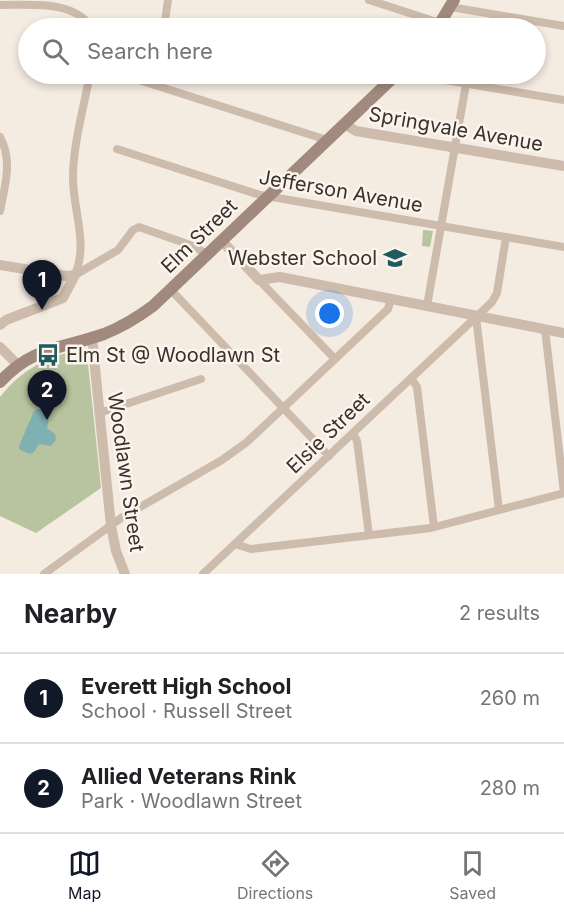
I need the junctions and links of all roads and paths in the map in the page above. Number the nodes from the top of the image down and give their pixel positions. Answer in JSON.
{"nodes":[{"id":1,"x":168,"y":0,"type":"edge"},
{"id":2,"x":369,"y":0,"type":"edge"},
{"id":3,"x":452,"y":4,"type":"edge"},
{"id":4,"x":0,"y":5,"type":"edge"},
{"id":5,"x":85,"y":18,"type":"edge"},
{"id":6,"x":167,"y":18,"type":"edge"},
{"id":7,"x":417,"y":18,"type":"edge"},
{"id":8,"x":443,"y":18,"type":"edge"},
{"id":9,"x":523,"y":18,"type":"edge"},
{"id":10,"x":546,"y":22,"type":"edge"},
{"id":11,"x":564,"y":26,"type":"edge"},
{"id":12,"x":88,"y":84,"type":"edge"},
{"id":13,"x":152,"y":84,"type":"edge"},
{"id":14,"x":386,"y":84,"type":"edge"},
{"id":15,"x":465,"y":84,"type":"joint"},
{"id":16,"x":155,"y":85,"type":"joint"},
{"id":17,"x":564,"y":100,"type":"edge"},
{"id":18,"x":344,"y":124,"type":"junction"},
{"id":19,"x":0,"y":136,"type":"edge"},
{"id":20,"x":327,"y":140,"type":"junction"},
{"id":21,"x":455,"y":147,"type":"junction"},
{"id":22,"x":117,"y":149,"type":"dead end"},
{"id":23,"x":564,"y":166,"type":"edge"},
{"id":24,"x":269,"y":196,"type":"junction"},
{"id":25,"x":0,"y":211,"type":"edge"},
{"id":26,"x":442,"y":225,"type":"junction"},
{"id":27,"x":506,"y":237,"type":"junction"},
{"id":28,"x":222,"y":241,"type":"junction"},
{"id":29,"x":564,"y":247,"type":"edge"},
{"id":30,"x":207,"y":255,"type":"junction"},
{"id":31,"x":0,"y":265,"type":"edge"},
{"id":32,"x":75,"y":275,"type":"junction"},
{"id":33,"x":260,"y":280,"type":"junction"},
{"id":34,"x":171,"y":290,"type":"junction"},
{"id":35,"x":391,"y":299,"type":"junction"},
{"id":36,"x":426,"y":306,"type":"junction"},
{"id":37,"x":476,"y":317,"type":"junction"},
{"id":38,"x":0,"y":325,"type":"edge"},
{"id":39,"x":545,"y":329,"type":"junction"},
{"id":40,"x":564,"y":333,"type":"edge"},
{"id":41,"x":92,"y":338,"type":"junction"},
{"id":42,"x":0,"y":347,"type":"edge"},
{"id":43,"x":335,"y":359,"type":"junction"},
{"id":44,"x":18,"y":365,"type":"junction"},
{"id":45,"x":411,"y":378,"type":"junction"},
{"id":46,"x":201,"y":379,"type":"dead end"},
{"id":47,"x":0,"y":382,"type":"edge"},
{"id":48,"x":284,"y":408,"type":"junction"},
{"id":49,"x":99,"y":413,"type":"junction"},
{"id":50,"x":353,"y":433,"type":"junction"},
{"id":51,"x":329,"y":456,"type":"junction"},
{"id":52,"x":564,"y":493,"type":"edge"},
{"id":53,"x":499,"y":510,"type":"junction"},
{"id":54,"x":111,"y":526,"type":"junction"},
{"id":55,"x":434,"y":527,"type":"junction"},
{"id":56,"x":369,"y":535,"type":"junction"},
{"id":57,"x":235,"y":544,"type":"junction"},
{"id":58,"x":44,"y":574,"type":"edge"},
{"id":59,"x":125,"y":574,"type":"edge"},
{"id":60,"x":203,"y":574,"type":"edge"}],
"edges":[{"from":1,"to":6,"type":"street"},
{"from":2,"to":7,"type":"street"},
{"from":3,"to":8,"type":"main road"},
{"from":3,"to":9,"type":"street"},
{"from":4,"to":5,"type":"street"},
{"from":10,"to":11,"type":"street"},
{"from":12,"to":32,"type":"street"},
{"from":13,"to":16,"type":"street"},
{"from":14,"to":18,"type":"main road","name":"Elm Street"},
{"from":15,"to":17,"type":"street"},
{"from":15,"to":21,"type":"street"},
{"from":16,"to":20,"type":"street"},
{"from":18,"to":20,"type":"main road","name":"Elm Street"},
{"from":18,"to":21,"type":"street","name":"Springvale Avenue"},
{"from":19,"to":25,"type":"street"},
{"from":20,"to":24,"type":"main road","name":"Elm Street"},
{"from":21,"to":23,"type":"street","name":"Springvale Avenue"},
{"from":21,"to":26,"type":"street"},
{"from":22,"to":24,"type":"street","name":"Jefferson Avenue"},
{"from":24,"to":26,"type":"street","name":"Jefferson Avenue"},
{"from":24,"to":28,"type":"main road","name":"Elm Street"},
{"from":26,"to":27,"type":"street","name":"Jefferson Avenue"},
{"from":26,"to":36,"type":"street"},
{"from":27,"to":29,"type":"street","name":"Jefferson Avenue"},
{"from":27,"to":37,"type":"street","name":"Elsie Street"},
{"from":28,"to":30,"type":"main road","name":"Elm Street"},
{"from":28,"to":33,"type":"street"},
{"from":30,"to":32,"type":"street"},
{"from":30,"to":34,"type":"main road","name":"Elm Street"},
{"from":31,"to":32,"type":"street"},
{"from":32,"to":38,"type":"street"},
{"from":33,"to":35,"type":"street"},
{"from":33,"to":43,"type":"street"},
{"from":34,"to":41,"type":"main road","name":"Elm Street"},
{"from":34,"to":48,"type":"street"},
{"from":35,"to":36,"type":"street"},
{"from":35,"to":43,"type":"street"},
{"from":36,"to":37,"type":"street"},
{"from":37,"to":39,"type":"street"},
{"from":37,"to":45,"type":"street","name":"Elsie Street"},
{"from":37,"to":53,"type":"street"},
{"from":39,"to":40,"type":"street"},
{"from":39,"to":52,"type":"street"},
{"from":41,"to":44,"type":"main road","name":"Elm Street"},
{"from":41,"to":49,"type":"street","name":"Woodlawn Street"},
{"from":42,"to":44,"type":"street"},
{"from":43,"to":48,"type":"street"},
{"from":44,"to":47,"type":"main road","name":"Elm Street"},
{"from":45,"to":50,"type":"street","name":"Elsie Street"},
{"from":45,"to":55,"type":"street"},
{"from":46,"to":49,"type":"street"},
{"from":48,"to":51,"type":"street"},
{"from":48,"to":54,"type":"street"},
{"from":49,"to":54,"type":"street","name":"Woodlawn Street"},
{"from":50,"to":51,"type":"street","name":"Elsie Street"},
{"from":50,"to":56,"type":"street"},
{"from":51,"to":57,"type":"street","name":"Elsie Street"},
{"from":52,"to":53,"type":"street"},
{"from":53,"to":55,"type":"street"},
{"from":54,"to":58,"type":"street"},
{"from":54,"to":59,"type":"street","name":"Woodlawn Street"},
{"from":55,"to":56,"type":"street"},
{"from":56,"to":57,"type":"street"},
{"from":57,"to":60,"type":"street","name":"Elsie Street"}]}
